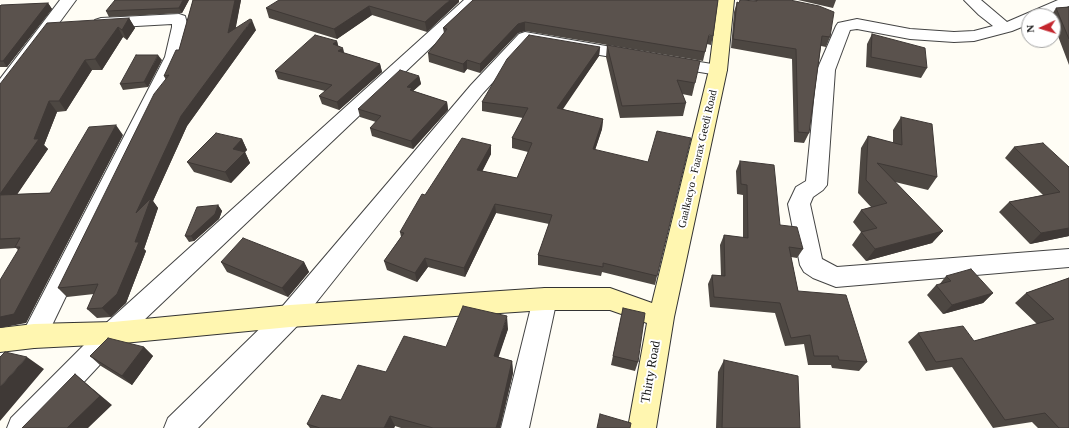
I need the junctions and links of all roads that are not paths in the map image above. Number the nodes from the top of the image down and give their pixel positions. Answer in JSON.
{"nodes":[{"id":1,"x":68,"y":0,"type":"edge"},
{"id":2,"x":473,"y":0,"type":"edge"},
{"id":3,"x":726,"y":0,"type":"edge"},
{"id":4,"x":972,"y":0,"type":"edge"},
{"id":5,"x":1069,"y":1,"type":"edge"},
{"id":6,"x":1052,"y":8,"type":"edge"},
{"id":7,"x":833,"y":15,"type":"edge"},
{"id":8,"x":1021,"y":21,"type":"edge"},
{"id":9,"x":858,"y":24,"type":"junction"},
{"id":10,"x":49,"y":26,"type":"junction"},
{"id":11,"x":1006,"y":28,"type":"junction"},
{"id":12,"x":718,"y":70,"type":"junction"},
{"id":13,"x":0,"y":91,"type":"edge"},
{"id":14,"x":1069,"y":258,"type":"edge"},
{"id":15,"x":545,"y":299,"type":"junction"},
{"id":16,"x":290,"y":316,"type":"junction"},
{"id":17,"x":661,"y":317,"type":"junction"},
{"id":18,"x":113,"y":334,"type":"junction"},
{"id":19,"x":34,"y":336,"type":"junction"},
{"id":20,"x":0,"y":340,"type":"edge"},
{"id":21,"x":21,"y":428,"type":"edge"},
{"id":22,"x":178,"y":428,"type":"edge"},
{"id":23,"x":515,"y":428,"type":"edge"},
{"id":24,"x":642,"y":428,"type":"edge"}],
"edges":[{"from":1,"to":10,"type":"street"},
{"from":2,"to":18,"type":"street"},
{"from":3,"to":12,"type":"main road","name":"Gaalkacyo - Faarax Geedi Road"},
{"from":4,"to":11,"type":"street"},
{"from":5,"to":6,"type":"street"},
{"from":7,"to":9,"type":"street"},
{"from":8,"to":11,"type":"street"},
{"from":9,"to":11,"type":"street"},
{"from":9,"to":14,"type":"street"},
{"from":10,"to":13,"type":"street"},
{"from":10,"to":19,"type":"street"},
{"from":12,"to":16,"type":"street"},
{"from":12,"to":17,"type":"main road","name":"Gaalkacyo - Faarax Geedi Road"},
{"from":15,"to":16,"type":"main road"},
{"from":15,"to":17,"type":"main road"},
{"from":15,"to":23,"type":"street"},
{"from":16,"to":18,"type":"main road"},
{"from":16,"to":22,"type":"street"},
{"from":17,"to":24,"type":"main road","name":"Thirty Road"},
{"from":18,"to":19,"type":"main road"},
{"from":18,"to":21,"type":"street"},
{"from":19,"to":20,"type":"main road"}]}
